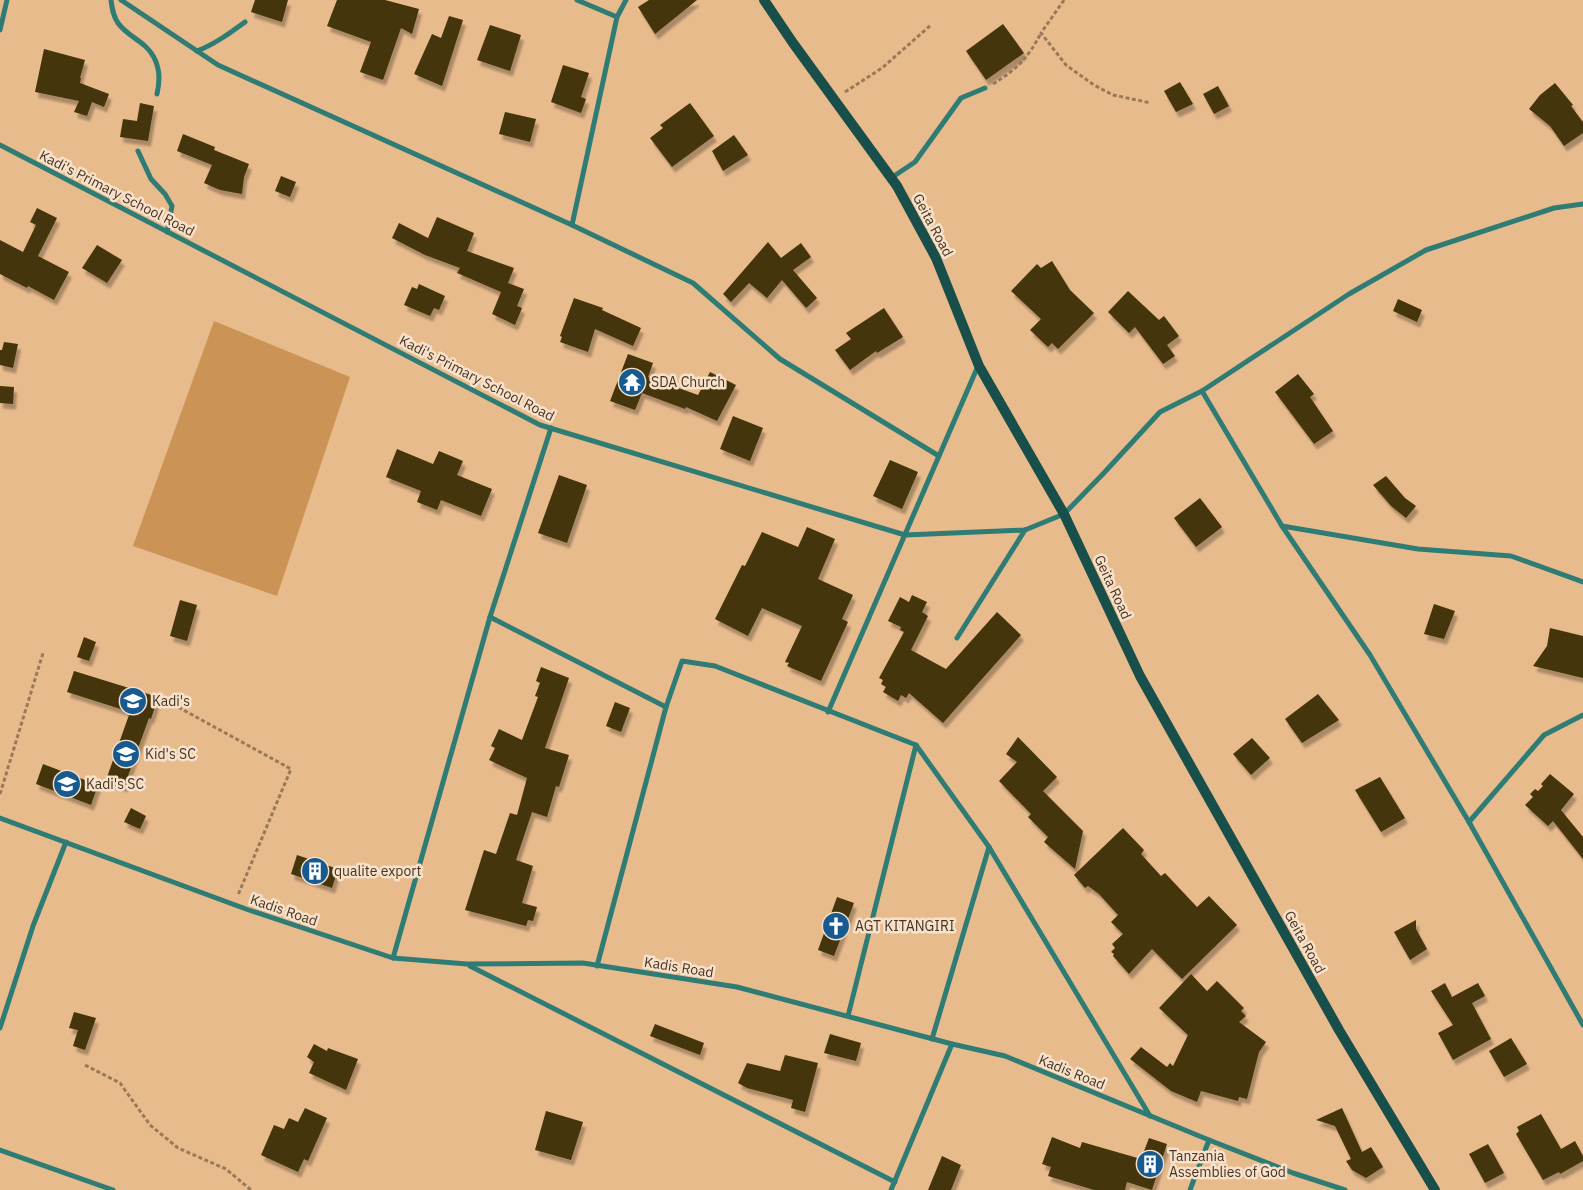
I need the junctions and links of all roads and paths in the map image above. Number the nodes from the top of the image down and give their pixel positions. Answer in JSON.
{"nodes":[{"id":1,"x":7,"y":0,"type":"edge"},
{"id":2,"x":111,"y":0,"type":"edge"},
{"id":3,"x":120,"y":0,"type":"edge"},
{"id":4,"x":577,"y":0,"type":"edge"},
{"id":5,"x":626,"y":0,"type":"edge"},
{"id":6,"x":764,"y":0,"type":"edge"},
{"id":7,"x":1064,"y":0,"type":"edge"},
{"id":8,"x":617,"y":17,"type":"junction"},
{"id":9,"x":245,"y":22,"type":"dead end"},
{"id":10,"x":931,"y":25,"type":"dead end"},
{"id":11,"x":0,"y":30,"type":"edge"},
{"id":12,"x":1041,"y":33,"type":"junction"},
{"id":13,"x":197,"y":51,"type":"junction"},
{"id":14,"x":985,"y":88,"type":"joint"},
{"id":15,"x":157,"y":94,"type":"dead end"},
{"id":16,"x":834,"y":100,"type":"junction"},
{"id":17,"x":1151,"y":103,"type":"dead end"},
{"id":18,"x":0,"y":145,"type":"edge"},
{"id":19,"x":138,"y":151,"type":"dead end"},
{"id":20,"x":891,"y":178,"type":"junction"},
{"id":21,"x":1583,"y":204,"type":"edge"},
{"id":22,"x":572,"y":224,"type":"junction"},
{"id":23,"x":167,"y":232,"type":"junction"},
{"id":24,"x":978,"y":366,"type":"junction"},
{"id":25,"x":1202,"y":391,"type":"junction"},
{"id":26,"x":551,"y":428,"type":"junction"},
{"id":27,"x":939,"y":456,"type":"junction"},
{"id":28,"x":1064,"y":514,"type":"junction"},
{"id":29,"x":1282,"y":526,"type":"junction"},
{"id":30,"x":1026,"y":530,"type":"junction"},
{"id":31,"x":905,"y":535,"type":"junction"},
{"id":32,"x":1583,"y":582,"type":"edge"},
{"id":33,"x":490,"y":617,"type":"junction"},
{"id":34,"x":957,"y":638,"type":"dead end"},
{"id":35,"x":43,"y":653,"type":"dead end"},
{"id":36,"x":167,"y":701,"type":"dead end"},
{"id":37,"x":666,"y":707,"type":"junction"},
{"id":38,"x":828,"y":712,"type":"junction"},
{"id":39,"x":1583,"y":716,"type":"edge"},
{"id":40,"x":916,"y":745,"type":"junction"},
{"id":41,"x":0,"y":794,"type":"edge"},
{"id":42,"x":0,"y":818,"type":"edge"},
{"id":43,"x":1469,"y":822,"type":"junction"},
{"id":44,"x":66,"y":842,"type":"junction"},
{"id":45,"x":989,"y":847,"type":"junction"},
{"id":46,"x":233,"y":904,"type":"junction"},
{"id":47,"x":392,"y":958,"type":"junction"},
{"id":48,"x":467,"y":964,"type":"junction"},
{"id":49,"x":597,"y":966,"type":"junction"},
{"id":50,"x":848,"y":1016,"type":"junction"},
{"id":51,"x":1583,"y":1025,"type":"edge"},
{"id":52,"x":0,"y":1028,"type":"edge"},
{"id":53,"x":932,"y":1039,"type":"junction"},
{"id":54,"x":952,"y":1044,"type":"junction"},
{"id":55,"x":85,"y":1065,"type":"dead end"},
{"id":56,"x":1150,"y":1116,"type":"junction"},
{"id":57,"x":1209,"y":1140,"type":"junction"},
{"id":58,"x":0,"y":1150,"type":"edge"},
{"id":59,"x":895,"y":1182,"type":"junction"},
{"id":60,"x":113,"y":1190,"type":"edge"},
{"id":61,"x":251,"y":1190,"type":"edge"},
{"id":62,"x":891,"y":1190,"type":"edge"},
{"id":63,"x":1190,"y":1190,"type":"edge"},
{"id":64,"x":1345,"y":1190,"type":"edge"},
{"id":65,"x":1435,"y":1190,"type":"edge"}],
"edges":[{"from":1,"to":11,"type":"street"},
{"from":2,"to":15,"type":"street"},
{"from":3,"to":13,"type":"street"},
{"from":4,"to":8,"type":"street"},
{"from":5,"to":8,"type":"street"},
{"from":6,"to":16,"type":"main road","name":"Geita Road"},
{"from":7,"to":12,"type":"path"},
{"from":8,"to":22,"type":"street"},
{"from":9,"to":13,"type":"street"},
{"from":10,"to":16,"type":"path"},
{"from":12,"to":14,"type":"path"},
{"from":12,"to":17,"type":"path"},
{"from":13,"to":22,"type":"street"},
{"from":14,"to":20,"type":"street"},
{"from":16,"to":20,"type":"main road","name":"Geita Road"},
{"from":18,"to":23,"type":"street","name":"Kadi's Primary School Road"},
{"from":19,"to":23,"type":"street"},
{"from":20,"to":24,"type":"main road","name":"Geita Road"},
{"from":21,"to":25,"type":"street"},
{"from":22,"to":27,"type":"street"},
{"from":23,"to":26,"type":"street","name":"Kadi's Primary School Road"},
{"from":24,"to":27,"type":"street"},
{"from":24,"to":28,"type":"main road","name":"Geita Road"},
{"from":25,"to":28,"type":"street"},
{"from":25,"to":29,"type":"street"},
{"from":26,"to":31,"type":"street","name":"Kadi's Primary School Road"},
{"from":26,"to":33,"type":"street"},
{"from":27,"to":31,"type":"street"},
{"from":28,"to":30,"type":"street","name":"Kadi's Primary School Road"},
{"from":28,"to":65,"type":"main road","name":"Geita Road"},
{"from":29,"to":32,"type":"street"},
{"from":29,"to":43,"type":"street"},
{"from":30,"to":31,"type":"street","name":"Kadi's Primary School Road"},
{"from":30,"to":34,"type":"street"},
{"from":31,"to":38,"type":"street"},
{"from":33,"to":37,"type":"street"},
{"from":33,"to":47,"type":"street"},
{"from":35,"to":41,"type":"path"},
{"from":36,"to":46,"type":"path"},
{"from":37,"to":38,"type":"street"},
{"from":37,"to":49,"type":"street"},
{"from":38,"to":40,"type":"street"},
{"from":39,"to":43,"type":"street"},
{"from":40,"to":45,"type":"street"},
{"from":40,"to":50,"type":"street"},
{"from":42,"to":44,"type":"street","name":"Kadis Road"},
{"from":43,"to":51,"type":"street"},
{"from":44,"to":46,"type":"street","name":"Kadis Road"},
{"from":44,"to":52,"type":"street"},
{"from":45,"to":53,"type":"street"},
{"from":45,"to":56,"type":"street"},
{"from":46,"to":47,"type":"street","name":"Kadis Road"},
{"from":47,"to":48,"type":"street","name":"Kadis Road"},
{"from":48,"to":49,"type":"street","name":"Kadis Road"},
{"from":48,"to":59,"type":"street"},
{"from":49,"to":50,"type":"street","name":"Kadis Road"},
{"from":50,"to":53,"type":"street","name":"Kadis Road"},
{"from":53,"to":54,"type":"street","name":"Kadis Road"},
{"from":54,"to":56,"type":"street","name":"Kadis Road"},
{"from":54,"to":59,"type":"street"},
{"from":55,"to":61,"type":"path"},
{"from":56,"to":57,"type":"street","name":"Kadis Road"},
{"from":57,"to":63,"type":"street"},
{"from":57,"to":64,"type":"street","name":"Kadis Road"},
{"from":58,"to":60,"type":"street"},
{"from":59,"to":62,"type":"street"}]}
